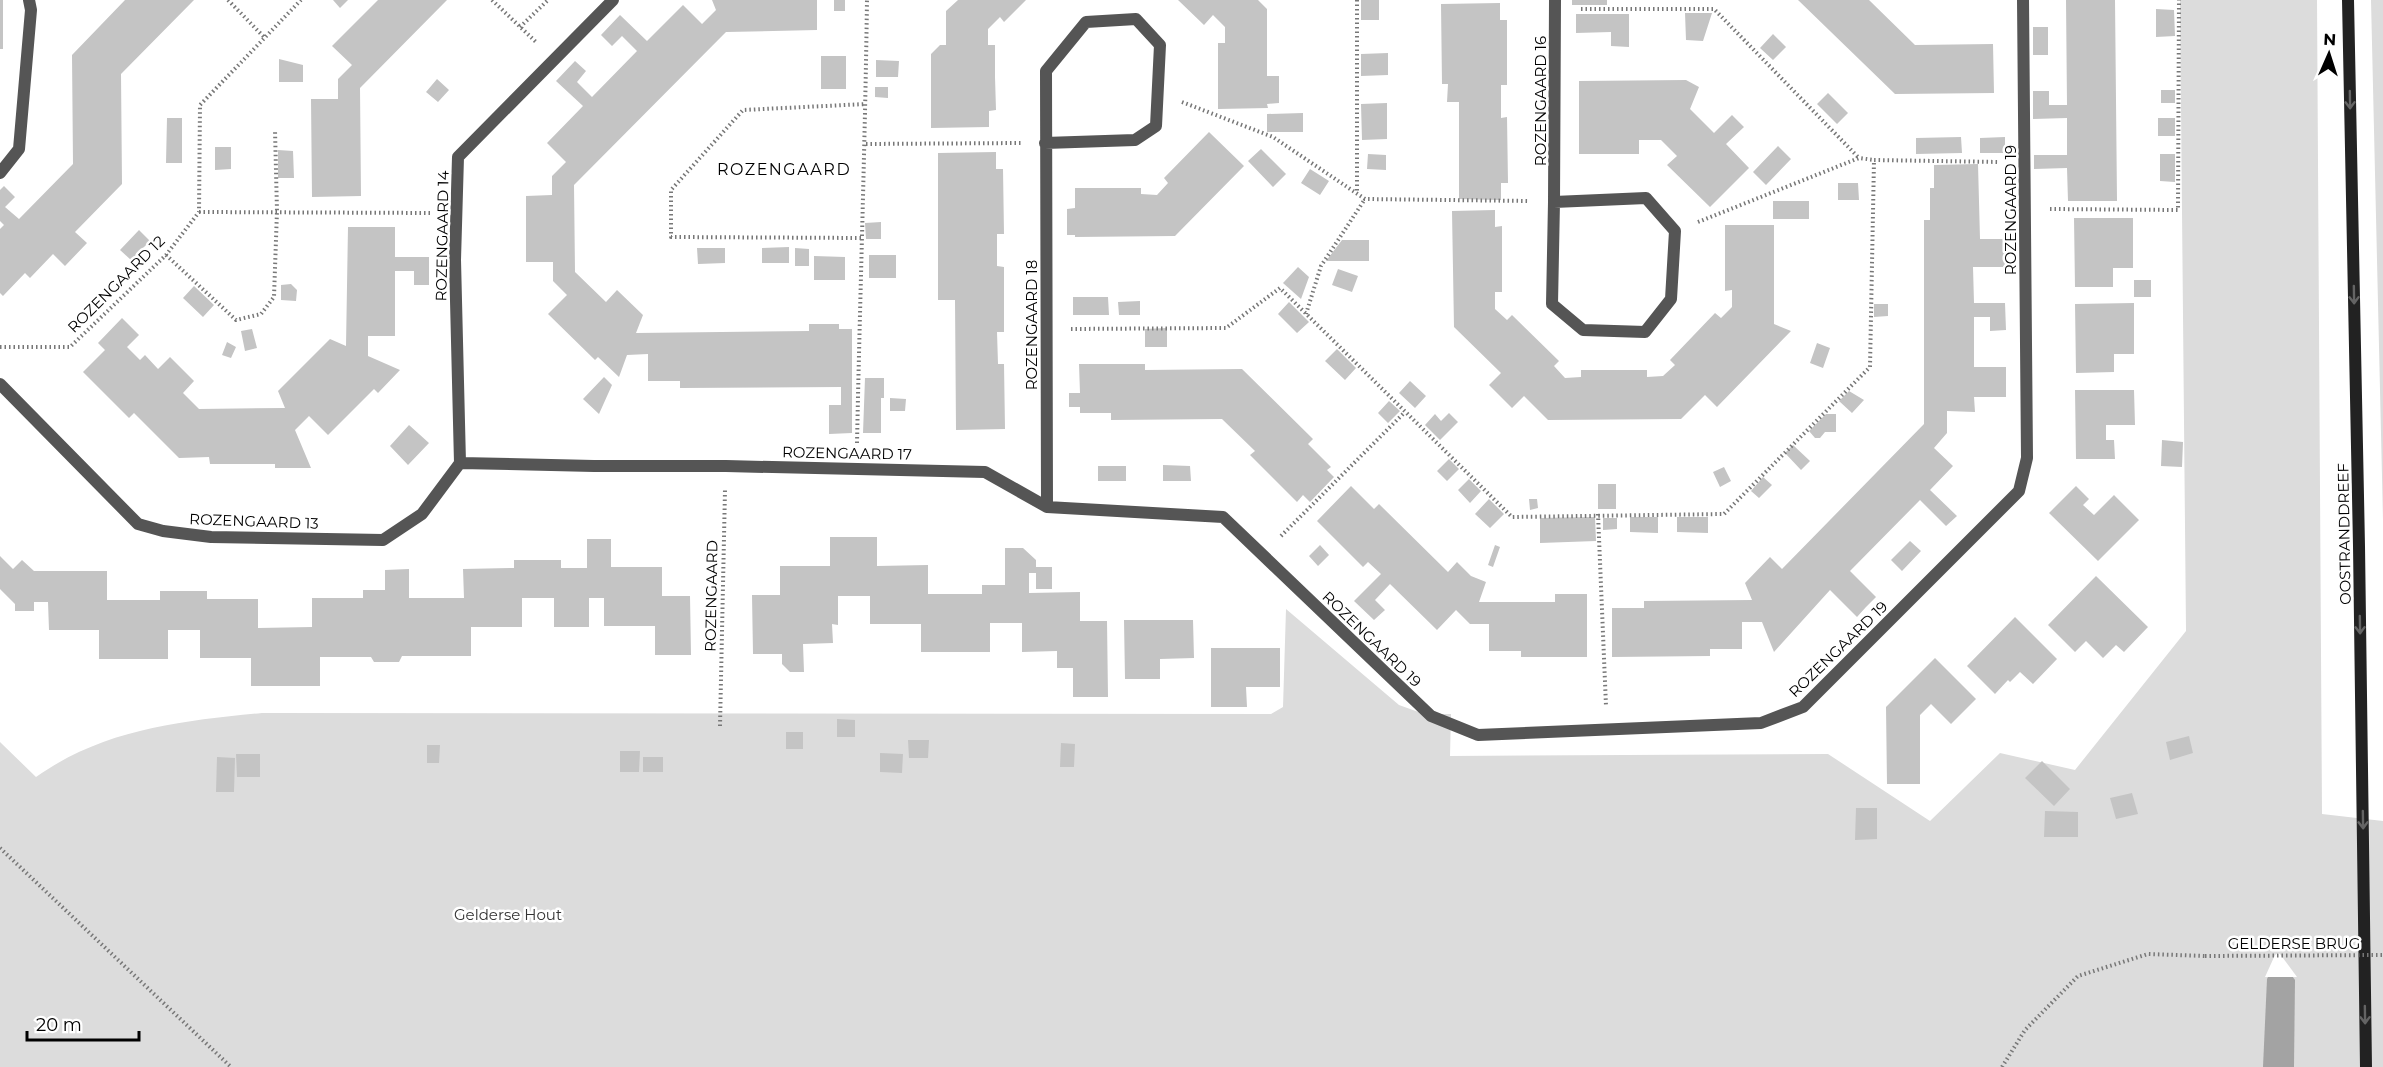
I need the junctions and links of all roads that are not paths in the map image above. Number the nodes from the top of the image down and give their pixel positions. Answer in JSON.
{"nodes":[{"id":1,"x":40,"y":0,"type":"edge"},
{"id":2,"x":613,"y":0,"type":"edge"},
{"id":3,"x":2024,"y":0,"type":"edge"},
{"id":4,"x":2348,"y":0,"type":"edge"},
{"id":5,"x":30,"y":5,"type":"edge"},
{"id":6,"x":1555,"y":5,"type":"edge"},
{"id":7,"x":1046,"y":143,"type":"junction"},
{"id":8,"x":0,"y":173,"type":"edge"},
{"id":9,"x":1554,"y":202,"type":"junction"},
{"id":10,"x":0,"y":384,"type":"edge"},
{"id":11,"x":460,"y":463,"type":"junction"},
{"id":12,"x":1047,"y":507,"type":"junction"},
{"id":13,"x":1223,"y":517,"type":"joint"},
{"id":14,"x":2366,"y":1067,"type":"edge"}],
"edges":[{"from":1,"to":5,"type":"street"},
{"from":2,"to":11,"type":"street","name":"ROZENGAARD 14"},
{"from":3,"to":13,"type":"street","name":"ROZENGAARD 19"},
{"from":4,"to":14,"type":"main road","name":"OOSTRANDDREEF","one_way":true},
{"from":5,"to":8,"type":"street"},
{"from":6,"to":9,"type":"street","name":"ROZENGAARD 16"},
{"from":7,"to":7,"type":"street","name":"ROZENGAARD 18"},
{"from":7,"to":12,"type":"street","name":"ROZENGAARD 18"},
{"from":9,"to":9,"type":"street","name":"ROZENGAARD 16"},
{"from":10,"to":11,"type":"street","name":"ROZENGAARD 13"},
{"from":11,"to":12,"type":"street","name":"ROZENGAARD 17"},
{"from":12,"to":13,"type":"street","name":"ROZENGAARD 17"}]}
